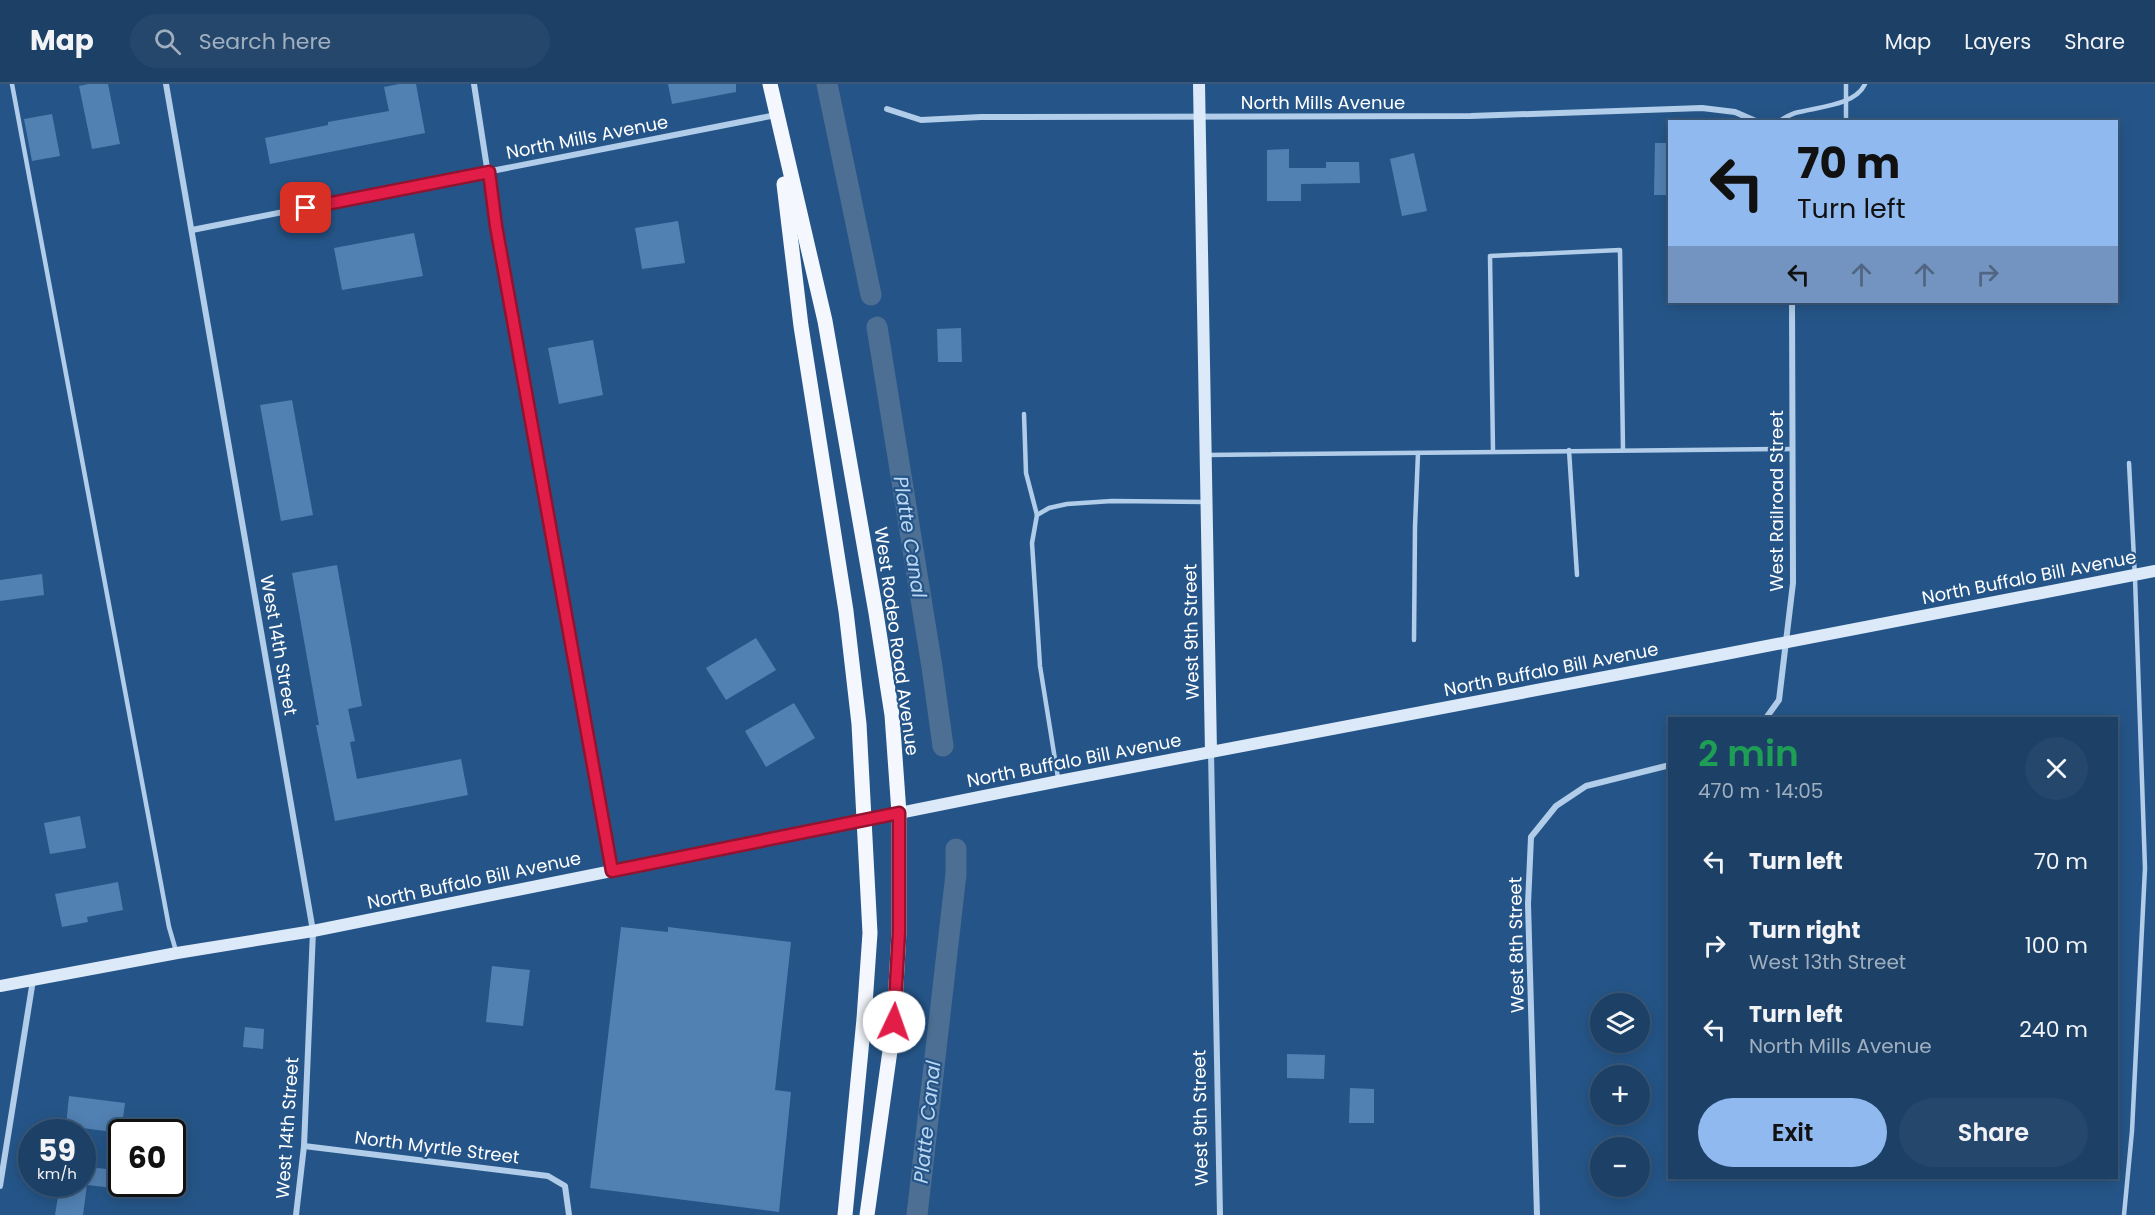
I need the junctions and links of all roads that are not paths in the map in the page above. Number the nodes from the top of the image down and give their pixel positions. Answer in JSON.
{"nodes":[{"id":1,"x":12,"y":84,"type":"edge"},
{"id":2,"x":166,"y":84,"type":"edge"},
{"id":3,"x":474,"y":84,"type":"edge"},
{"id":4,"x":770,"y":84,"type":"edge"},
{"id":5,"x":1199,"y":84,"type":"edge"},
{"id":6,"x":1846,"y":84,"type":"edge"},
{"id":7,"x":1865,"y":84,"type":"edge"},
{"id":8,"x":1845,"y":100,"type":"junction"},
{"id":9,"x":887,"y":109,"type":"dead end"},
{"id":10,"x":776,"y":116,"type":"junction"},
{"id":11,"x":1200,"y":117,"type":"junction"},
{"id":12,"x":1753,"y":120,"type":"edge"},
{"id":13,"x":1782,"y":120,"type":"edge"},
{"id":14,"x":1846,"y":120,"type":"edge"},
{"id":15,"x":489,"y":172,"type":"junction"},
{"id":16,"x":192,"y":230,"type":"junction"},
{"id":17,"x":1792,"y":303,"type":"edge"},
{"id":18,"x":1024,"y":414,"type":"dead end"},
{"id":19,"x":1623,"y":449,"type":"junction"},
{"id":20,"x":1792,"y":449,"type":"junction"},
{"id":21,"x":1569,"y":450,"type":"junction"},
{"id":22,"x":1493,"y":451,"type":"junction"},
{"id":23,"x":1418,"y":453,"type":"junction"},
{"id":24,"x":1206,"y":455,"type":"junction"},
{"id":25,"x":2129,"y":463,"type":"dead end"},
{"id":26,"x":1207,"y":501,"type":"junction"},
{"id":27,"x":1037,"y":515,"type":"junction"},
{"id":28,"x":2155,"y":571,"type":"edge"},
{"id":29,"x":1577,"y":575,"type":"dead end"},
{"id":30,"x":1414,"y":640,"type":"dead end"},
{"id":31,"x":1767,"y":717,"type":"edge"},
{"id":32,"x":1211,"y":752,"type":"junction"},
{"id":33,"x":1668,"y":766,"type":"edge"},
{"id":34,"x":1059,"y":781,"type":"junction"},
{"id":35,"x":899,"y":813,"type":"junction"},
{"id":36,"x":864,"y":820,"type":"junction"},
{"id":37,"x":612,"y":871,"type":"junction"},
{"id":38,"x":314,"y":932,"type":"junction"},
{"id":39,"x":177,"y":953,"type":"junction"},
{"id":40,"x":33,"y":979,"type":"junction"},
{"id":41,"x":0,"y":986,"type":"edge"},
{"id":42,"x":304,"y":1146,"type":"junction"},
{"id":43,"x":0,"y":1186,"type":"edge"},
{"id":44,"x":296,"y":1215,"type":"edge"},
{"id":45,"x":569,"y":1215,"type":"edge"},
{"id":46,"x":845,"y":1215,"type":"edge"},
{"id":47,"x":867,"y":1215,"type":"edge"},
{"id":48,"x":1220,"y":1215,"type":"edge"},
{"id":49,"x":1537,"y":1215,"type":"edge"},
{"id":50,"x":2124,"y":1215,"type":"edge"}],
"edges":[{"from":1,"to":39,"type":"lane"},
{"from":2,"to":16,"type":"street","name":"West 14th Street"},
{"from":3,"to":15,"type":"street"},
{"from":4,"to":10,"type":"main road","name":"West Rodeo Road Avenue"},
{"from":5,"to":11,"type":"street","name":"West 9th Street"},
{"from":6,"to":8,"type":"lane"},
{"from":7,"to":8,"type":"lane"},
{"from":8,"to":13,"type":"lane"},
{"from":8,"to":14,"type":"lane"},
{"from":9,"to":11,"type":"street","name":"North Mills Avenue"},
{"from":10,"to":15,"type":"street","name":"North Mills Avenue"},
{"from":10,"to":35,"type":"main road","name":"West Rodeo Road Avenue"},
{"from":10,"to":36,"type":"main road","name":"West Rodeo Road Avenue"},
{"from":11,"to":12,"type":"street","name":"North Mills Avenue"},
{"from":11,"to":24,"type":"street","name":"West 9th Street"},
{"from":15,"to":16,"type":"street","name":"North Mills Avenue"},
{"from":15,"to":37,"type":"street"},
{"from":16,"to":38,"type":"street","name":"West 14th Street"},
{"from":17,"to":20,"type":"street","name":"West Railroad Street"},
{"from":18,"to":27,"type":"lane"},
{"from":19,"to":20,"type":"lane"},
{"from":19,"to":21,"type":"lane"},
{"from":19,"to":22,"type":"lane"},
{"from":20,"to":31,"type":"street","name":"West Railroad Street"},
{"from":21,"to":22,"type":"lane"},
{"from":21,"to":29,"type":"lane"},
{"from":22,"to":23,"type":"lane"},
{"from":23,"to":24,"type":"lane"},
{"from":23,"to":30,"type":"lane"},
{"from":24,"to":26,"type":"street","name":"West 9th Street"},
{"from":25,"to":50,"type":"lane"},
{"from":26,"to":27,"type":"lane"},
{"from":26,"to":32,"type":"street","name":"West 9th Street"},
{"from":27,"to":34,"type":"lane"},
{"from":28,"to":32,"type":"street","name":"North Buffalo Bill Avenue","bridge":true},
{"from":32,"to":34,"type":"street","name":"North Buffalo Bill Avenue"},
{"from":32,"to":48,"type":"street","name":"West 9th Street"},
{"from":33,"to":49,"type":"street","name":"West 8th Street"},
{"from":34,"to":35,"type":"street","name":"North Buffalo Bill Avenue"},
{"from":35,"to":36,"type":"street","name":"North Buffalo Bill Avenue"},
{"from":35,"to":47,"type":"main road","name":"West Rodeo Road Avenue"},
{"from":36,"to":37,"type":"street","name":"North Buffalo Bill Avenue"},
{"from":36,"to":46,"type":"main road","name":"West Rodeo Road Avenue"},
{"from":37,"to":38,"type":"street","name":"North Buffalo Bill Avenue"},
{"from":38,"to":39,"type":"street","name":"North Buffalo Bill Avenue"},
{"from":38,"to":42,"type":"street","name":"West 14th Street"},
{"from":39,"to":40,"type":"street","name":"North Buffalo Bill Avenue"},
{"from":40,"to":41,"type":"street","name":"North Buffalo Bill Avenue"},
{"from":40,"to":43,"type":"street"},
{"from":42,"to":44,"type":"street","name":"West 14th Street"},
{"from":42,"to":45,"type":"street","name":"North Myrtle Street"}]}
